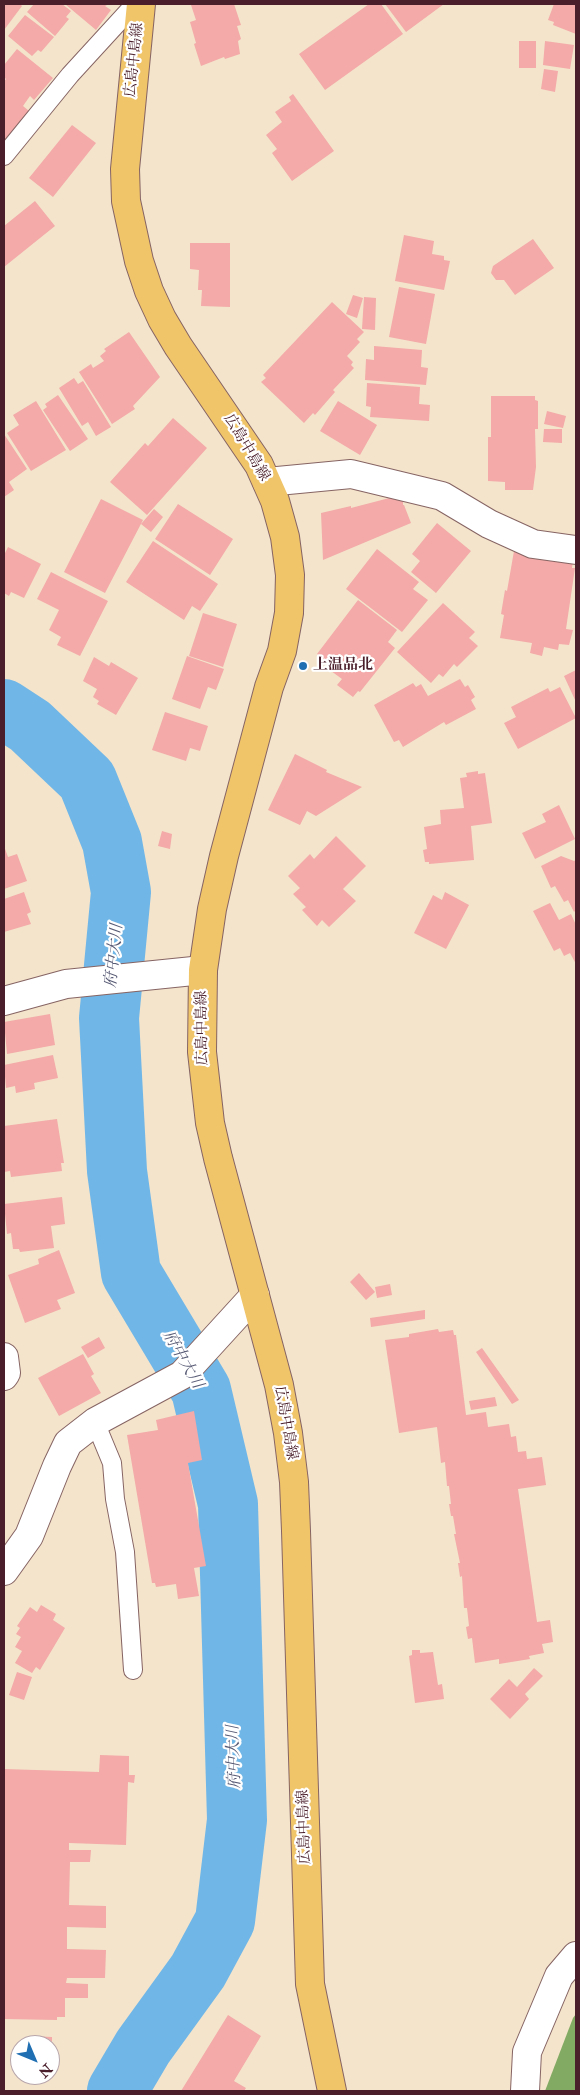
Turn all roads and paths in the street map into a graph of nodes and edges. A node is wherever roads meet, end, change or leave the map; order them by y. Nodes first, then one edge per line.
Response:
1 (134, 4) edge
2 (141, 4) edge
3 (4, 156) edge
4 (266, 482) junction
5 (576, 550) edge
6 (203, 970) junction
7 (4, 1001) edge
8 (255, 1294) junction
9 (4, 1357) edge
10 (4, 1376) edge
11 (95, 1422) junction
12 (4, 1571) edge
13 (133, 1670) dead end
14 (576, 1956) edge
15 (332, 2091) edge
16 (525, 2091) edge

1 - 3 lane
2 - 4 main road, 広島中島線
4 - 5 street
4 - 6 main road, 広島中島線
6 - 7 street
6 - 8 main road, 広島中島線
8 - 11 street
8 - 15 main road, 広島中島線
9 - 10 street
11 - 12 street
11 - 13 lane
14 - 16 street

